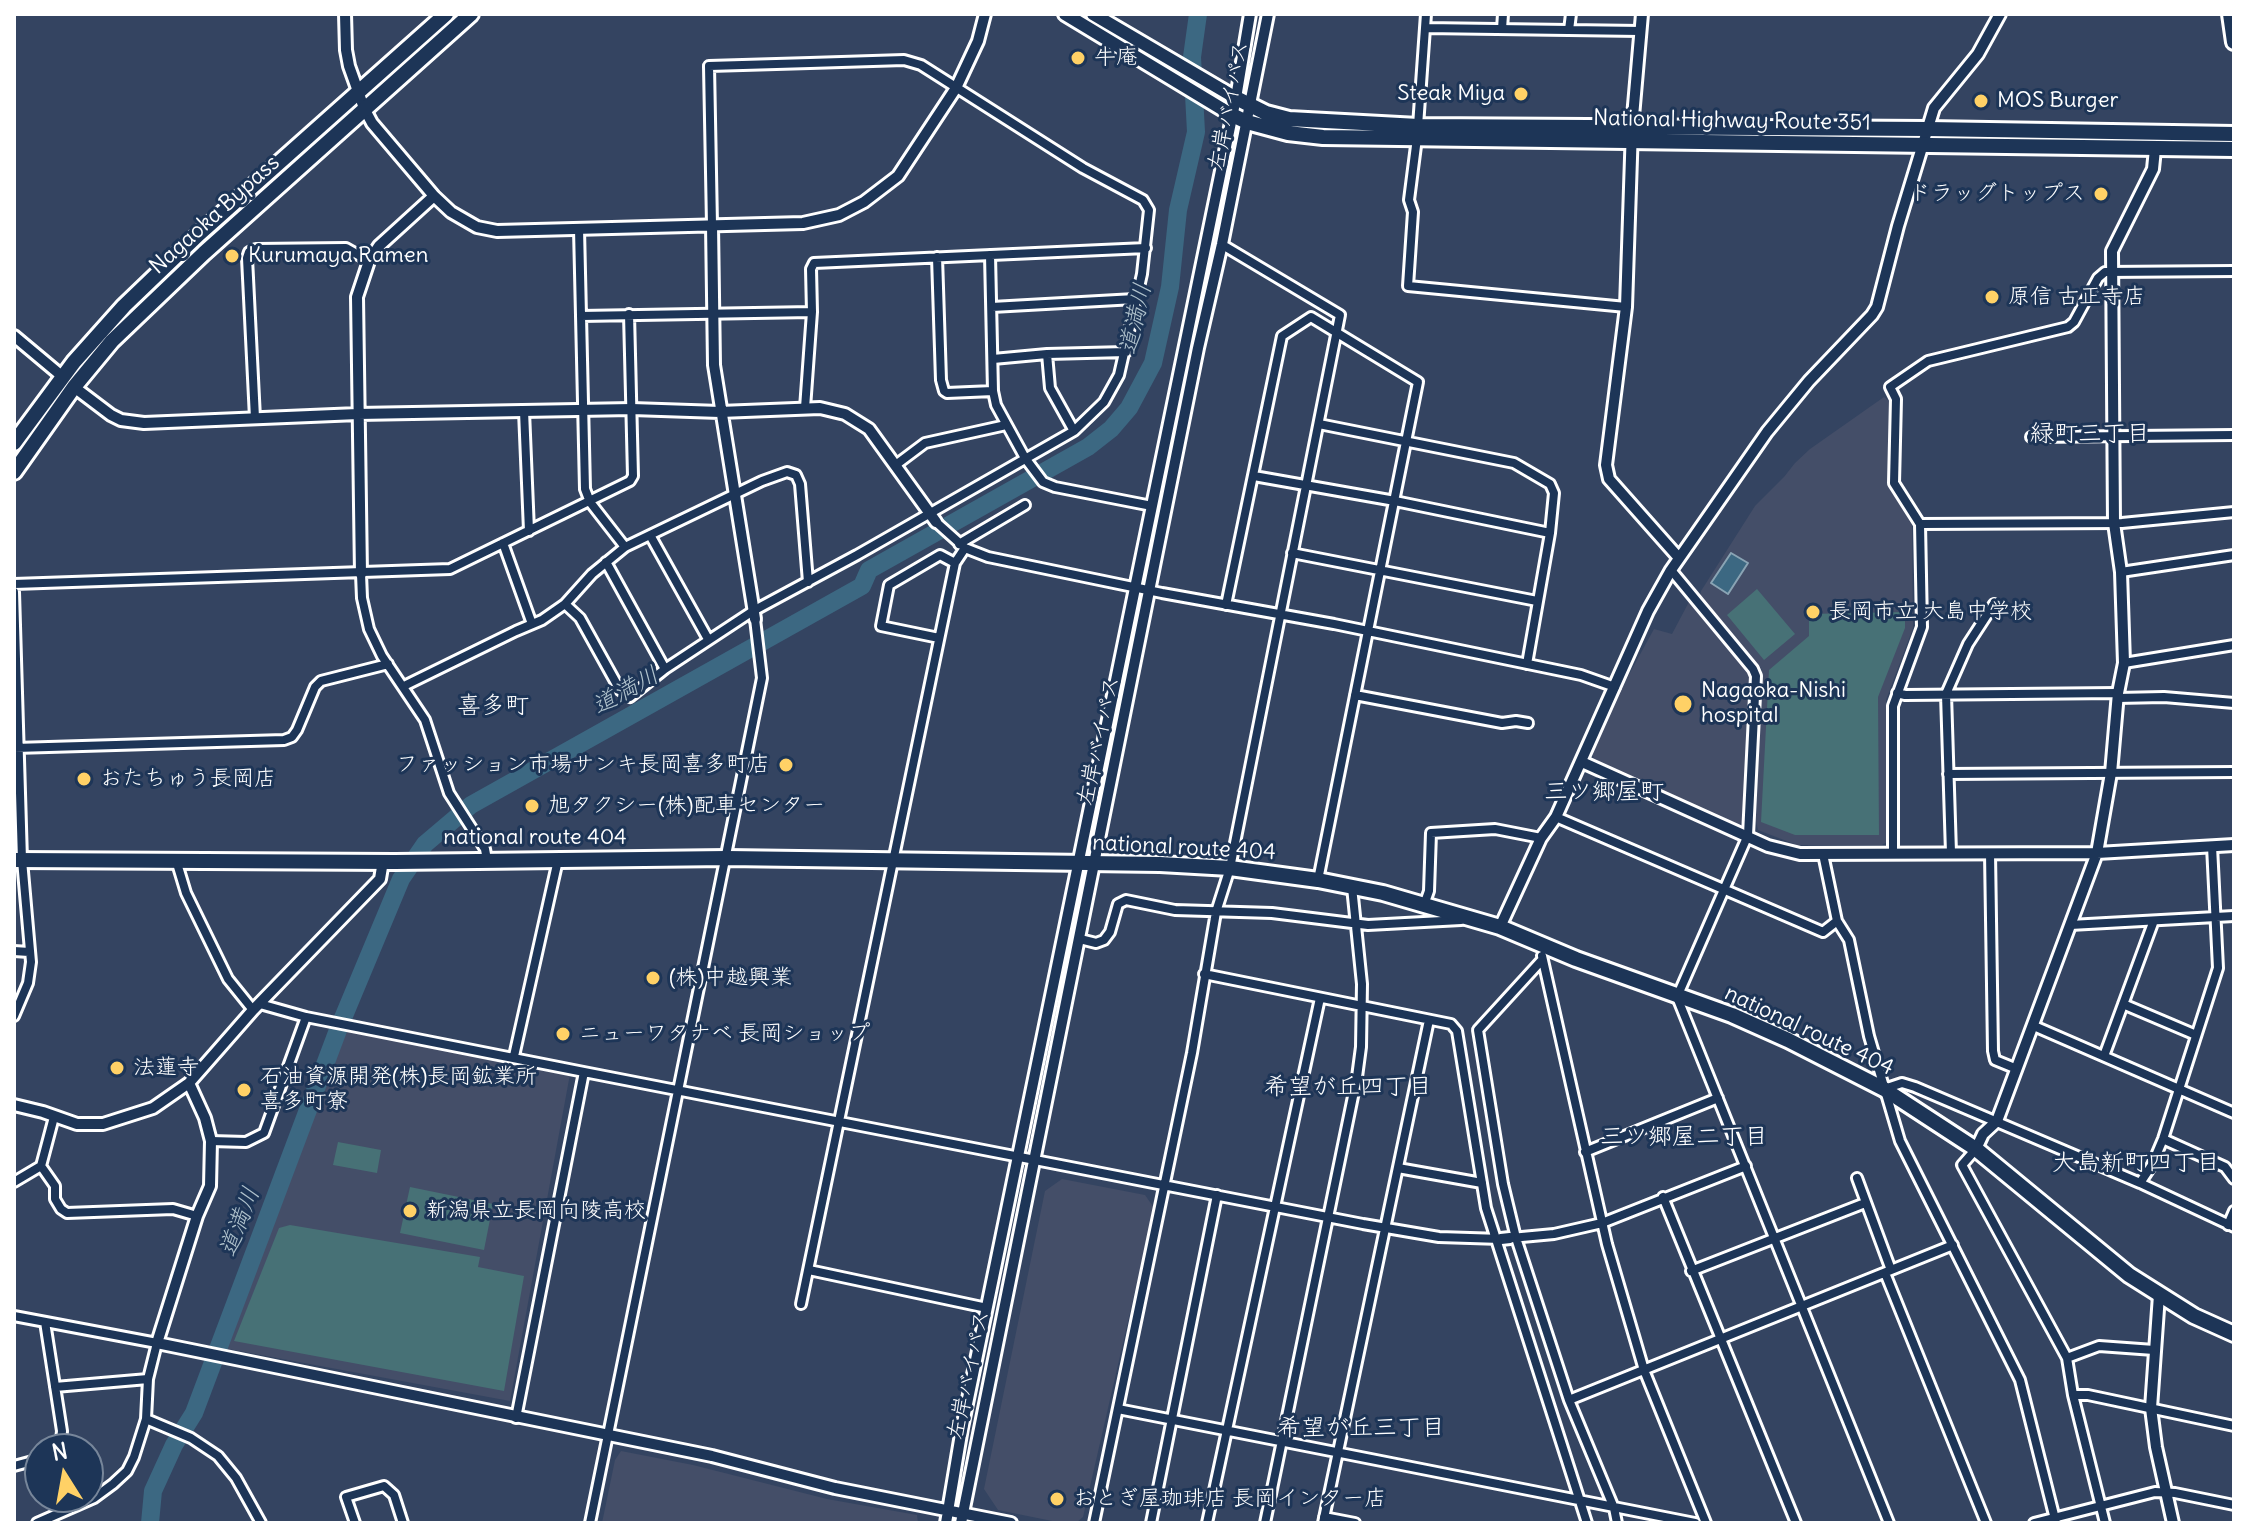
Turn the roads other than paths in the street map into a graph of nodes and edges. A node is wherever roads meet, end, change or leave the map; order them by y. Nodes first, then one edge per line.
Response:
1 (345, 14) edge
2 (446, 14) edge
3 (471, 14) edge
4 (985, 14) edge
5 (1065, 14) edge
6 (1093, 14) edge
7 (1250, 14) edge
8 (1268, 14) edge
9 (1426, 14) edge
10 (1503, 14) edge
11 (1571, 14) edge
12 (1642, 14) edge
13 (2000, 14) edge
14 (2230, 14) edge
15 (1425, 28) junction
16 (1502, 29) junction
17 (1569, 30) junction
18 (1640, 31) junction
19 (2234, 42) edge
20 (956, 88) junction
21 (358, 93) junction
22 (1242, 102) junction
23 (364, 108) junction
24 (1232, 115) junction
25 (1247, 122) junction
26 (1928, 129) junction
27 (1417, 132) junction
28 (2234, 134) edge
29 (1632, 135) junction
30 (1921, 146) junction
31 (2155, 149) junction
32 (2234, 149) edge
33 (434, 196) junction
34 (712, 225) junction
35 (579, 229) junction
36 (1226, 247) dead end
37 (1146, 248) junction
38 (990, 255) junction
39 (937, 257) junction
40 (369, 261) junction
41 (2110, 271) junction
42 (2234, 271) edge
43 (1135, 299) junction
44 (992, 307) junction
45 (1626, 307) junction
46 (713, 312) junction
47 (812, 312) junction
48 (629, 314) junction
49 (581, 316) junction
50 (1337, 333) junction
51 (14, 336) edge
52 (1126, 352) junction
53 (1047, 354) junction
54 (993, 359) junction
55 (68, 382) junction
56 (993, 391) junction
57 (805, 408) junction
58 (632, 409) junction
59 (582, 410) junction
60 (524, 411) junction
61 (720, 412) junction
62 (358, 414) junction
63 (255, 418) junction
64 (1319, 424) junction
65 (1006, 425) junction
66 (1074, 431) junction
67 (2234, 435) edge
68 (2113, 436) junction
69 (2031, 437) dead end
70 (16, 438) edge
71 (1406, 442) junction
72 (1026, 461) junction
73 (897, 464) junction
74 (14, 472) edge
75 (1254, 476) junction
76 (1306, 485) junction
77 (733, 495) junction
78 (1395, 501) junction
79 (590, 502) junction
80 (1025, 505) dead end
81 (1152, 506) junction
82 (2234, 512) edge
83 (933, 517) junction
84 (2114, 523) junction
85 (1920, 524) junction
86 (529, 531) junction
87 (1550, 533) junction
88 (650, 535) junction
89 (503, 543) junction
90 (960, 544) junction
91 (625, 547) junction
92 (1292, 553) junction
93 (2234, 555) edge
94 (1679, 558) junction
95 (606, 562) junction
96 (955, 563) junction
97 (1381, 570) junction
98 (1671, 570) junction
99 (2121, 572) junction
100 (361, 574) junction
101 (808, 582) junction
102 (14, 584) edge
103 (1136, 586) junction
104 (1150, 590) junction
105 (14, 592) edge
106 (1537, 601) junction
107 (565, 604) junction
108 (1994, 604) dead end
109 (1226, 605) junction
110 (754, 615) junction
111 (1280, 615) junction
112 (532, 624) junction
113 (1368, 631) junction
114 (939, 638) junction
115 (708, 639) junction
116 (2234, 645) edge
117 (2124, 663) junction
118 (388, 664) junction
119 (1527, 664) junction
120 (665, 669) junction
121 (404, 686) junction
122 (1615, 687) junction
123 (1897, 693) junction
124 (1946, 694) junction
125 (1355, 695) junction
126 (2118, 695) junction
127 (2234, 703) edge
128 (1528, 723) dead end
129 (16, 748) edge
130 (1582, 762) junction
131 (2234, 772) edge
132 (2111, 773) junction
133 (1948, 774) junction
134 (1556, 817) junction
135 (1748, 835) junction
136 (1541, 838) junction
137 (2234, 845) edge
138 (2212, 846) junction
139 (1893, 853) junction
140 (1951, 853) junction
141 (1990, 853) junction
142 (2097, 853) junction
143 (1823, 854) junction
144 (727, 858) junction
145 (894, 859) junction
146 (18, 860) edge
147 (176, 860) junction
148 (487, 860) junction
149 (558, 860) junction
150 (389, 861) junction
151 (1079, 863) junction
152 (1095, 864) junction
153 (1230, 868) junction
154 (1318, 880) junction
155 (1352, 887) junction
156 (1723, 890) junction
157 (1424, 905) junction
158 (1216, 912) junction
159 (2234, 916) edge
160 (2215, 917) junction
161 (1469, 919) junction
162 (1837, 921) junction
163 (2153, 923) junction
164 (1357, 924) junction
165 (2070, 925) junction
166 (1500, 927) junction
167 (1080, 939) junction
168 (14, 951) edge
169 (29, 952) junction
170 (1542, 952) junction
171 (1204, 974) junction
172 (1677, 997) junction
173 (1320, 998) junction
174 (2123, 1004) junction
175 (1362, 1006) junction
176 (256, 1007) junction
177 (14, 1016) edge
178 (306, 1017) junction
179 (1429, 1020) junction
180 (2034, 1026) junction
181 (2196, 1035) junction
182 (514, 1056) junction
183 (2104, 1056) junction
184 (2017, 1069) junction
185 (584, 1072) junction
186 (189, 1083) junction
187 (679, 1089) junction
188 (1884, 1089) junction
189 (2179, 1089) junction
190 (1718, 1098) junction
191 (14, 1105) edge
192 (2234, 1113) edge
193 (54, 1117) junction
194 (1997, 1121) junction
195 (840, 1122) junction
196 (2163, 1139) junction
197 (211, 1141) junction
198 (1976, 1149) junction
199 (1585, 1152) junction
200 (1020, 1157) junction
201 (1035, 1160) junction
202 (41, 1166) junction
203 (1746, 1166) junction
204 (1398, 1168) junction
205 (1857, 1178) dead end
206 (2234, 1179) edge
207 (14, 1182) edge
208 (1482, 1183) junction
209 (2140, 1183) junction
210 (1164, 1185) junction
211 (1217, 1195) junction
212 (1663, 1197) junction
213 (1865, 1203) junction
214 (1275, 1206) junction
215 (2234, 1211) edge
216 (197, 1216) junction
217 (1330, 1217) junction
218 (1602, 1223) junction
219 (2231, 1226) edge
220 (1386, 1228) junction
221 (1505, 1239) junction
222 (1775, 1239) junction
223 (1953, 1245) junction
224 (809, 1270) junction
225 (1691, 1271) junction
226 (1888, 1271) junction
227 (2159, 1295) junction
228 (801, 1304) dead end
229 (1803, 1307) junction
230 (987, 1308) junction
231 (14, 1316) edge
232 (45, 1322) junction
233 (2234, 1334) edge
234 (1722, 1338) junction
235 (157, 1343) junction
236 (2154, 1350) junction
237 (2067, 1358) junction
238 (1644, 1370) junction
239 (148, 1379) junction
240 (55, 1387) junction
241 (2073, 1395) junction
242 (1569, 1400) junction
243 (2151, 1408) junction
244 (1118, 1409) junction
245 (516, 1418) junction
246 (146, 1419) junction
247 (1171, 1419) junction
248 (2234, 1426) edge
249 (1228, 1430) junction
250 (62, 1433) edge
251 (606, 1436) junction
252 (1282, 1441) junction
253 (1338, 1451) junction
254 (2165, 1492) junction
255 (1580, 1501) junction
256 (2234, 1505) edge
257 (2101, 1506) junction
258 (1614, 1508) junction
259 (948, 1510) junction
260 (962, 1518) edge
261 (1324, 1520) edge
262 (2055, 1520) edge
263 (37, 1523) edge
264 (261, 1523) edge
265 (355, 1523) edge
266 (403, 1523) edge
267 (590, 1523) edge
268 (946, 1523) edge
269 (1011, 1523) edge
270 (1094, 1523) edge
271 (1151, 1523) edge
272 (1207, 1523) edge
273 (1265, 1523) edge
274 (1355, 1523) edge
275 (1587, 1523) edge
276 (1617, 1523) edge
277 (1695, 1523) edge
278 (1706, 1523) edge
279 (1796, 1523) edge
280 (1889, 1523) edge
281 (1986, 1523) edge
282 (2034, 1523) edge
283 (2105, 1523) edge
284 (2173, 1523) edge

1 - 21 street
2 - 21 main road, Nagaoka Bypass
3 - 23 main road, Nagaoka Bypass
4 - 20 street
5 - 24 main road
6 - 22 main road
7 - 22 street, 左岸バイパス
8 - 22 street, 左岸バイパス
9 - 15 street
10 - 16 street
11 - 17 street
12 - 18 street
13 - 26 street
14 - 19 main road
15 - 16 street
15 - 27 street
16 - 17 street
17 - 18 street
18 - 29 street
20 - 34 street
20 - 34 street
20 - 37 street
21 - 23 street
21 - 55 main road, Nagaoka Bypass
22 - 24 street, 左岸バイパス
22 - 25 street, 左岸バイパス
22 - 27 main road, National Highway Route 351
23 - 33 street
23 - 55 main road, Nagaoka Bypass
24 - 25 main road, National Highway Route 351
24 - 81 street, 左岸バイパス
25 - 27 main road, National Highway Route 351
25 - 104 street, 左岸バイパス
26 - 28 main road, National Highway Route 351
26 - 29 main road, National Highway Route 351
26 - 30 street
27 - 29 main road, National Highway Route 351
27 - 45 street
29 - 30 main road, National Highway Route 351
29 - 45 street
30 - 31 main road, National Highway Route 351
30 - 94 street
31 - 32 main road, National Highway Route 351
31 - 41 street
33 - 35 street
33 - 40 street
34 - 35 street
34 - 46 street
35 - 49 street
36 - 50 street
37 - 38 street
37 - 43 street
38 - 39 street
38 - 44 street
39 - 47 street
39 - 56 street
40 - 62 street
40 - 63 street
41 - 42 street
41 - 68 street
41 - 85 street
43 - 44 street
43 - 52 street
44 - 54 street
45 - 94 street
46 - 47 street
46 - 48 street
46 - 61 street
47 - 57 street
48 - 49 street
48 - 58 street
49 - 59 street
50 - 64 street
50 - 71 street
50 - 75 street
51 - 55 street
52 - 53 street
52 - 66 street
53 - 54 street
53 - 66 street
54 - 56 street
55 - 63 street
55 - 70 main road, Nagaoka Bypass
55 - 74 main road, Nagaoka Bypass
56 - 65 street
57 - 61 street
57 - 73 street
58 - 59 street
58 - 61 street
58 - 79 street
59 - 60 street
59 - 79 street
60 - 62 street
60 - 86 street
61 - 77 street
62 - 63 street
62 - 100 street
64 - 71 street
64 - 76 street
65 - 72 street
65 - 73 street
66 - 72 street
67 - 68 street
68 - 69 street
68 - 84 street
71 - 78 street
71 - 87 street
72 - 81 street
72 - 83 street
73 - 83 street
75 - 76 street
75 - 109 street
76 - 78 street
76 - 92 street
77 - 88 street
77 - 101 street
77 - 110 street
78 - 87 street
78 - 97 street
79 - 86 street
79 - 91 street
80 - 90 street
81 - 103 street, 左岸バイパス
82 - 84 street
83 - 90 street
83 - 101 street
84 - 85 street
84 - 99 street
85 - 123 street
86 - 89 street
87 - 106 street
88 - 91 street
88 - 115 street
89 - 100 street
89 - 112 street
90 - 96 street
90 - 103 street
91 - 95 street
92 - 97 street
92 - 111 street
93 - 99 street
94 - 98 street
95 - 107 street
95 - 120 street
96 - 114 street
96 - 114 street
97 - 106 street
97 - 113 street
98 - 122 street
98 - 135 street
99 - 117 street
100 - 102 street
100 - 118 street
101 - 110 street
103 - 104 street
103 - 151 street, 左岸バイパス
104 - 109 street
104 - 152 street, 左岸バイパス
105 - 129 street
106 - 119 street
107 - 112 street
107 - 120 street
108 - 124 street
109 - 111 street
110 - 115 street
110 - 144 street
111 - 113 street
111 - 153 street
112 - 121 street
113 - 119 street
113 - 125 street
114 - 145 street
115 - 120 street
116 - 117 street
117 - 126 street
118 - 121 street
118 - 129 street
119 - 122 street
121 - 148 street
122 - 130 street
123 - 124 street
123 - 139 street
124 - 126 street
124 - 133 street
125 - 128 street
125 - 154 street
126 - 127 street
126 - 132 street
129 - 146 street
130 - 134 street
130 - 135 street
131 - 132 street
132 - 133 street
132 - 142 street
133 - 140 street
134 - 136 street
134 - 156 street
135 - 143 street
135 - 156 street
136 - 157 street
136 - 166 street
137 - 138 street
138 - 142 street
138 - 160 street
139 - 140 street
139 - 143 street
140 - 141 street
141 - 142 street
141 - 184 street
142 - 165 street
143 - 162 street
144 - 145 main road, national route 404
144 - 149 main road, national route 404
144 - 187 street
145 - 151 main road, national route 404
145 - 195 street
146 - 147 main road, national route 404
146 - 169 street
147 - 150 main road, national route 404
147 - 176 street
148 - 149 main road, national route 404
148 - 150 main road, national route 404
149 - 182 street
150 - 176 street
151 - 152 main road, national route 404
151 - 200 street, 左岸バイパス
152 - 153 main road, national route 404
152 - 167 street, 左岸バイパス
153 - 154 main road, national route 404
153 - 158 street
154 - 155 main road, national route 404
155 - 157 main road, national route 404
155 - 164 street
156 - 162 street
156 - 172 street
157 - 161 main road, national route 404
158 - 164 street
158 - 167 street
158 - 171 street
159 - 160 street
160 - 163 street
160 - 181 street
161 - 164 street
161 - 166 main road, national route 404
162 - 188 street
163 - 165 street
163 - 174 street
164 - 175 street
165 - 180 street
166 - 170 main road, national route 404
167 - 201 street, 左岸バイパス
168 - 169 street
169 - 177 street
170 - 172 main road, national route 404
170 - 199 street
170 - 221 street
171 - 173 street
171 - 210 street
172 - 188 main road, national route 404
172 - 190 street
173 - 175 street
173 - 214 street
174 - 181 street
174 - 183 street
175 - 179 street
175 - 217 street
176 - 178 street
176 - 186 street
178 - 182 street
178 - 197 street
179 - 204 street
179 - 208 street
180 - 183 street
180 - 184 street
181 - 189 street
182 - 185 street
183 - 189 street
184 - 194 street
185 - 187 street
185 - 245 street
186 - 193 street
186 - 197 street
187 - 195 street
187 - 251 street
188 - 194 street
188 - 198 main road, national route 404
188 - 223 street
189 - 192 street
189 - 196 street
190 - 199 street
190 - 203 street
191 - 193 street
193 - 202 street
194 - 198 street
194 - 209 street
195 - 200 street
195 - 224 street
196 - 206 street
196 - 209 street
197 - 216 street
198 - 227 main road, national route 404
198 - 237 street
199 - 218 street
200 - 201 street
200 - 230 street, 左岸バイパス
201 - 210 street
201 - 260 street, 左岸バイパス
202 - 207 street
202 - 216 street
203 - 212 street
203 - 222 street
204 - 208 street
204 - 220 street
205 - 213 street
208 - 221 street
209 - 219 street
210 - 211 street
210 - 244 street
211 - 214 street
211 - 247 street
212 - 218 street
212 - 225 street
213 - 222 street
213 - 226 street
214 - 217 street
214 - 249 street
215 - 219 street
216 - 235 street
217 - 220 street
217 - 252 street
218 - 221 street
218 - 238 street
220 - 221 street
220 - 253 street
221 - 242 street
221 - 255 street
222 - 225 street
222 - 229 street
223 - 226 street
223 - 262 street
224 - 228 street
224 - 230 street
225 - 234 street
226 - 229 street
226 - 281 street
227 - 233 main road, national route 404
227 - 236 street
229 - 234 street
229 - 280 street
230 - 259 street, 左岸バイパス
231 - 232 street
232 - 235 street
232 - 240 street
234 - 238 street
234 - 279 street
235 - 239 street
235 - 245 street
236 - 237 street
236 - 243 street
237 - 241 street
238 - 242 street
238 - 278 street
239 - 240 street
239 - 246 street
240 - 250 street
241 - 243 street
241 - 257 street
242 - 258 street
243 - 248 street
243 - 254 street
244 - 247 street
244 - 270 street
245 - 251 street
246 - 263 street
246 - 264 street
247 - 249 street
247 - 271 street
249 - 252 street
249 - 272 street
251 - 259 street
251 - 267 street
252 - 253 street
252 - 273 street
253 - 255 street
253 - 261 street
254 - 256 street
254 - 257 street
254 - 284 street
255 - 258 street
255 - 275 street
257 - 262 street
257 - 283 street
258 - 276 street
258 - 277 street
259 - 260 street
259 - 268 street, 左岸バイパス
260 - 269 street
261 - 274 street
262 - 282 street
265 - 266 street

